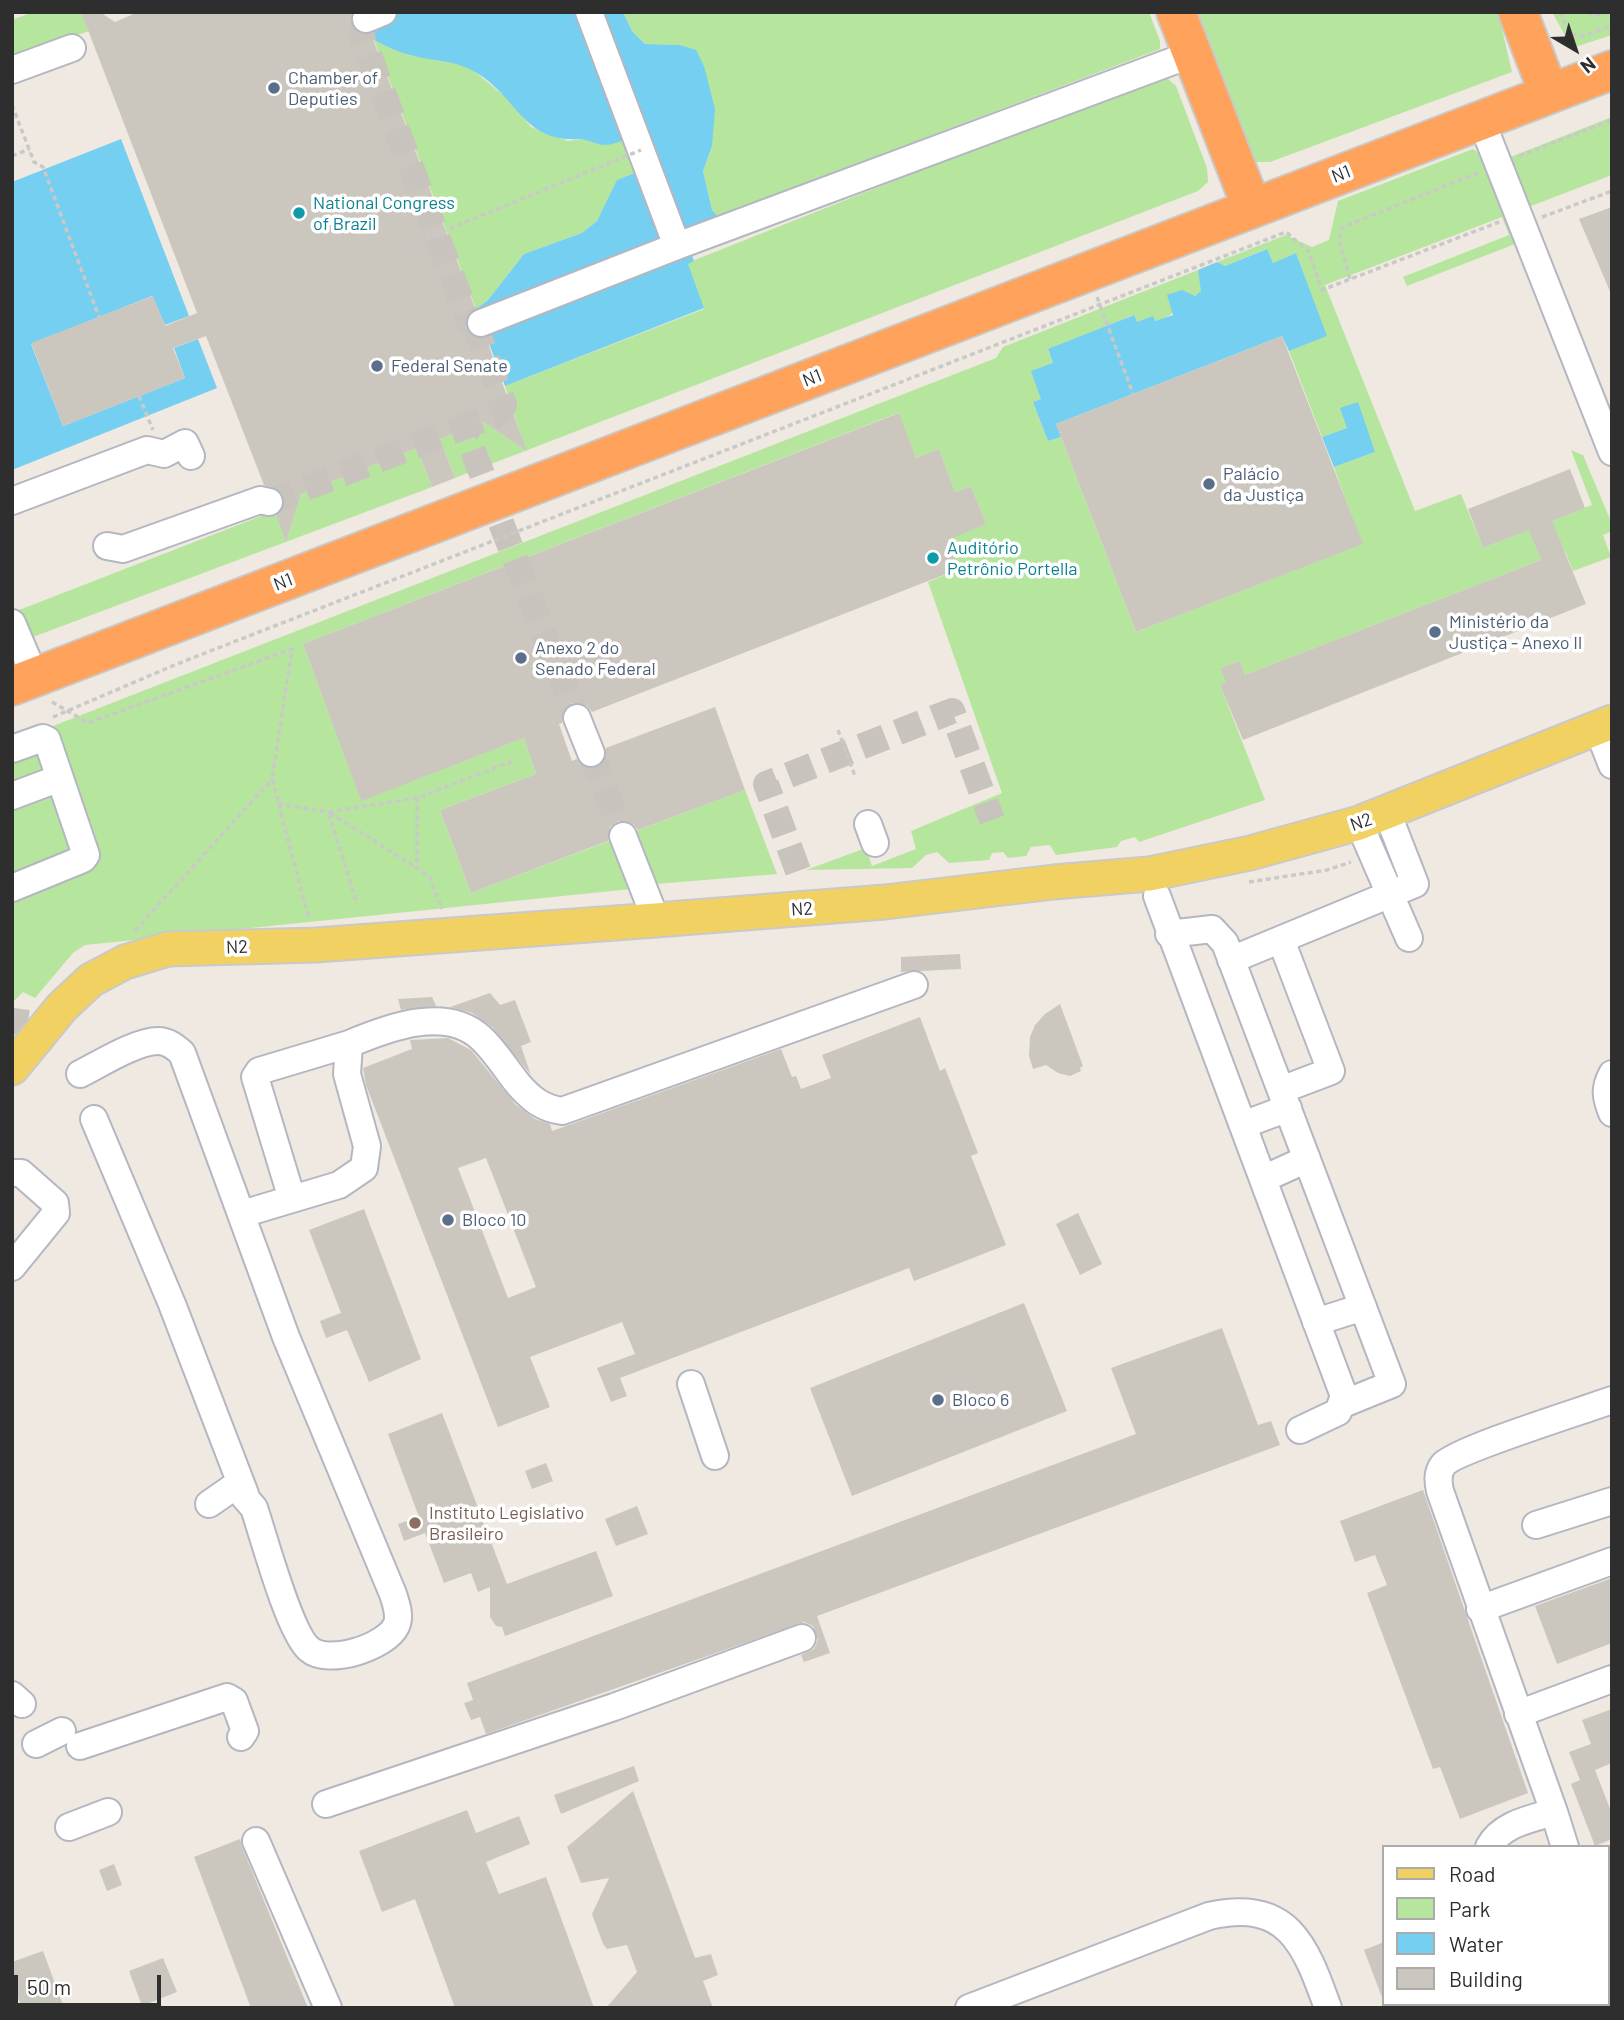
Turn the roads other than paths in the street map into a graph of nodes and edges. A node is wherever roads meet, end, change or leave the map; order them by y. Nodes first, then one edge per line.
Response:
1 (589, 12) edge
2 (1176, 12) edge
3 (1518, 12) edge
4 (1542, 12) edge
5 (72, 48) dead end
6 (1192, 54) junction
7 (1612, 69) edge
8 (12, 70) edge
9 (1560, 90) junction
10 (1481, 120) junction
11 (1252, 208) junction
12 (677, 246) junction
13 (481, 323) dead end
14 (1612, 452) edge
15 (191, 456) dead end
16 (12, 501) edge
17 (269, 502) tunnel mouth
18 (107, 546) dead end
19 (12, 622) edge
20 (22, 682) edge
21 (577, 718) tunnel mouth
22 (1604, 724) edge
23 (12, 749) edge
24 (591, 753) tunnel mouth
25 (1612, 765) edge
26 (60, 778) junction
27 (12, 796) edge
28 (1373, 817) junction
29 (623, 836) tunnel mouth
30 (12, 888) edge
31 (1388, 894) junction
32 (1157, 896) dead end
33 (656, 920) junction
34 (1170, 934) junction
35 (1409, 938) dead end
36 (1281, 940) junction
37 (1231, 960) junction
38 (914, 985) dead end
39 (349, 1044) junction
40 (12, 1068) edge
41 (80, 1074) dead end
42 (1612, 1074) edge
43 (1285, 1099) junction
44 (1612, 1113) edge
45 (94, 1119) dead end
46 (1243, 1125) junction
47 (1307, 1159) junction
48 (12, 1173) edge
49 (1263, 1179) junction
50 (292, 1199) junction
51 (242, 1214) junction
52 (12, 1267) edge
53 (1363, 1307) junction
54 (1316, 1322) junction
55 (691, 1384) dead end
56 (1612, 1400) edge
57 (1343, 1404) junction
58 (1300, 1430) dead end
59 (715, 1456) dead end
60 (245, 1494) junction
61 (1612, 1501) edge
62 (209, 1504) dead end
63 (1536, 1525) dead end
64 (1612, 1561) edge
65 (1480, 1609) junction
66 (802, 1638) dead end
67 (1612, 1679) edge
68 (1518, 1714) junction
69 (241, 1737) dead end
70 (36, 1744) dead end
71 (326, 1804) dead end
72 (108, 1812) dead end
73 (1554, 1812) junction
74 (69, 1827) dead end
75 (256, 1841) dead end
76 (1490, 1845) edge
77 (1564, 1845) edge
78 (328, 2008) edge
79 (969, 2008) edge
80 (1328, 2008) edge

1 - 12 street
2 - 6 highway
3 - 9 highway
4 - 9 highway
5 - 8 street
6 - 11 highway
6 - 12 street
7 - 9 highway, N1
9 - 10 highway, N1
10 - 11 highway, N1
10 - 14 street
11 - 20 highway, N1
12 - 13 street
15 - 16 street
17 - 18 street
19 - 20 street
21 - 24 street
22 - 25 street
22 - 28 main road, N2
23 - 26 street
26 - 27 street
26 - 30 street
28 - 31 street
28 - 31 street
28 - 33 main road, N2
29 - 33 street
31 - 35 street
31 - 36 street
32 - 34 street
33 - 40 main road, N2
34 - 37 street
34 - 46 street
36 - 37 street
36 - 43 street
37 - 43 street
38 - 39 street
39 - 50 street
39 - 50 street
41 - 51 street
42 - 44 street
43 - 46 street
43 - 47 street
45 - 60 street
46 - 49 street
47 - 49 street
47 - 53 street
48 - 52 street
49 - 54 street
50 - 51 street
51 - 60 street
53 - 54 street
53 - 57 street
54 - 57 street
55 - 59 street
56 - 65 street
57 - 58 street
60 - 62 street
61 - 63 street
64 - 65 street
65 - 68 street
66 - 71 street
67 - 68 street
68 - 73 street
69 - 70 street
72 - 74 street
73 - 76 street
73 - 77 street
75 - 78 street
79 - 80 street

